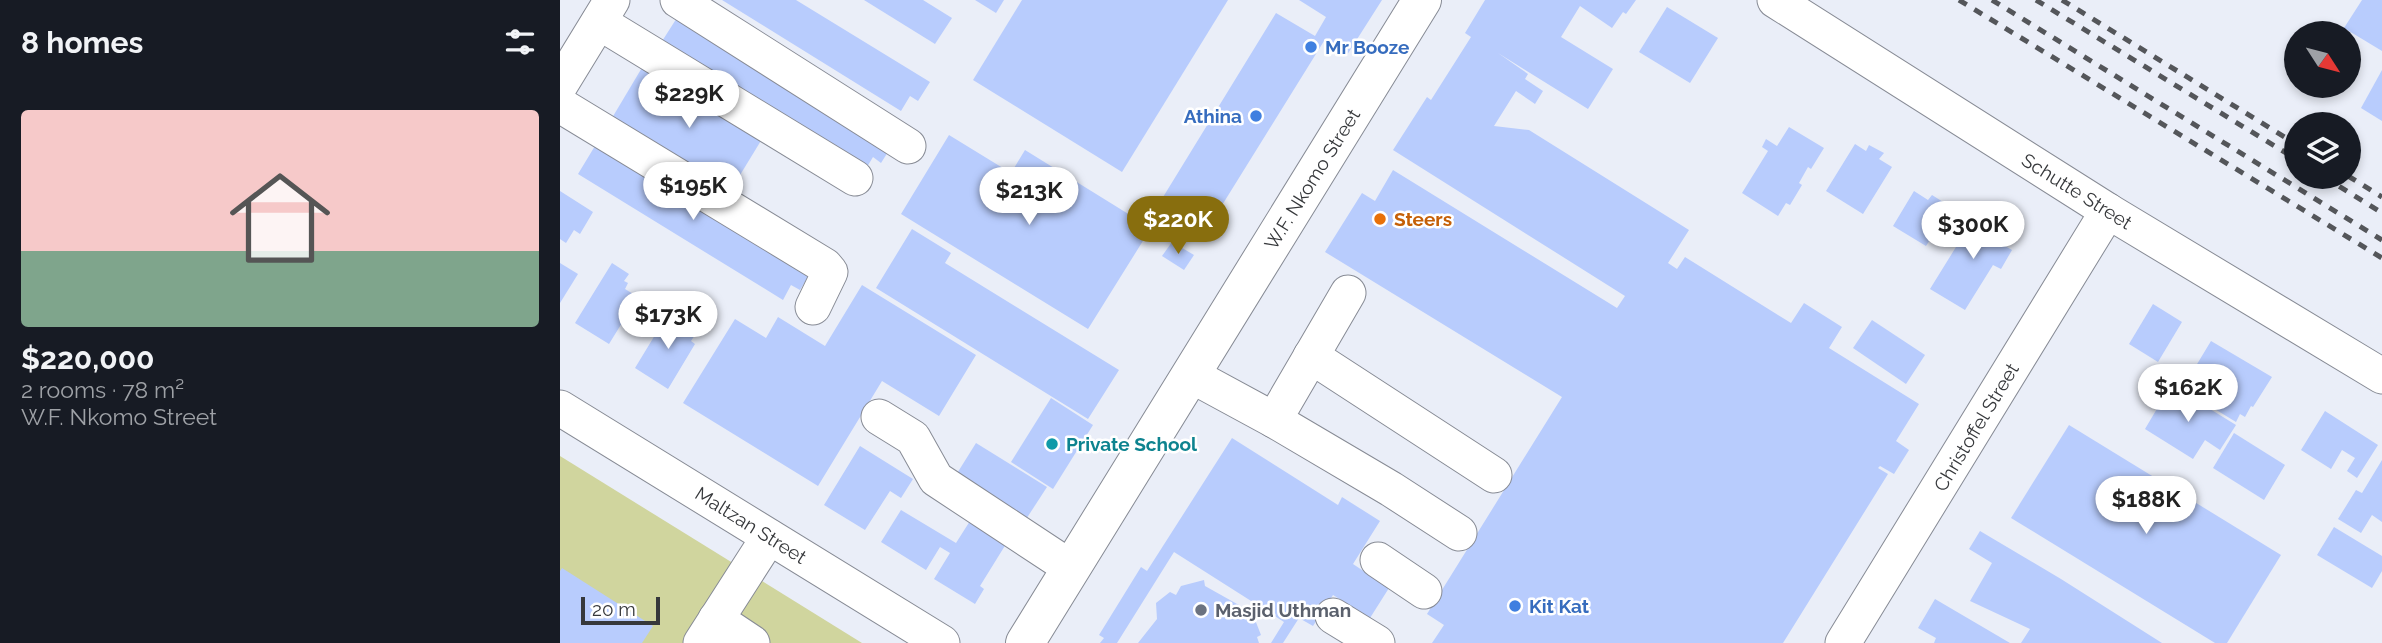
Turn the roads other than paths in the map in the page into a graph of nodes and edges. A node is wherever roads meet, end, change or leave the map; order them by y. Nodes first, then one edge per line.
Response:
1 (678, 0) edge
2 (1422, 0) edge
3 (1775, 0) edge
4 (605, 11) edge
5 (560, 85) edge
6 (560, 105) edge
7 (908, 146) dead end
8 (855, 178) dead end
9 (2108, 211) junction
10 (1348, 293) dead end
11 (813, 307) dead end
12 (1311, 356) junction
13 (1191, 375) junction
14 (2382, 376) edge
15 (560, 408) edge
16 (879, 417) dead end
17 (1274, 421) junction
18 (1494, 475) dead end
19 (1460, 533) dead end
20 (769, 537) junction
21 (1378, 561) dead end
22 (1071, 568) junction
23 (1424, 592) dead end
24 (1333, 616) dead end
25 (709, 631) edge
26 (752, 643) edge
27 (942, 643) edge
28 (1025, 643) edge
29 (1377, 643) edge
30 (1843, 643) edge

1 - 7 street
2 - 13 main road, W.F. Nkomo Street
3 - 9 street, Schutte Street
4 - 5 street
4 - 8 street
6 - 11 street
9 - 14 street, Schutte Street
9 - 30 street, Christoffel Street
10 - 12 street
12 - 17 street
12 - 18 street
13 - 17 street
13 - 22 main road, W.F. Nkomo Street
15 - 20 street, Maltzan Street
16 - 22 street
17 - 19 street
20 - 25 street
20 - 27 street, Maltzan Street
21 - 23 street
22 - 28 main road, W.F. Nkomo Street
24 - 29 street
25 - 26 street

